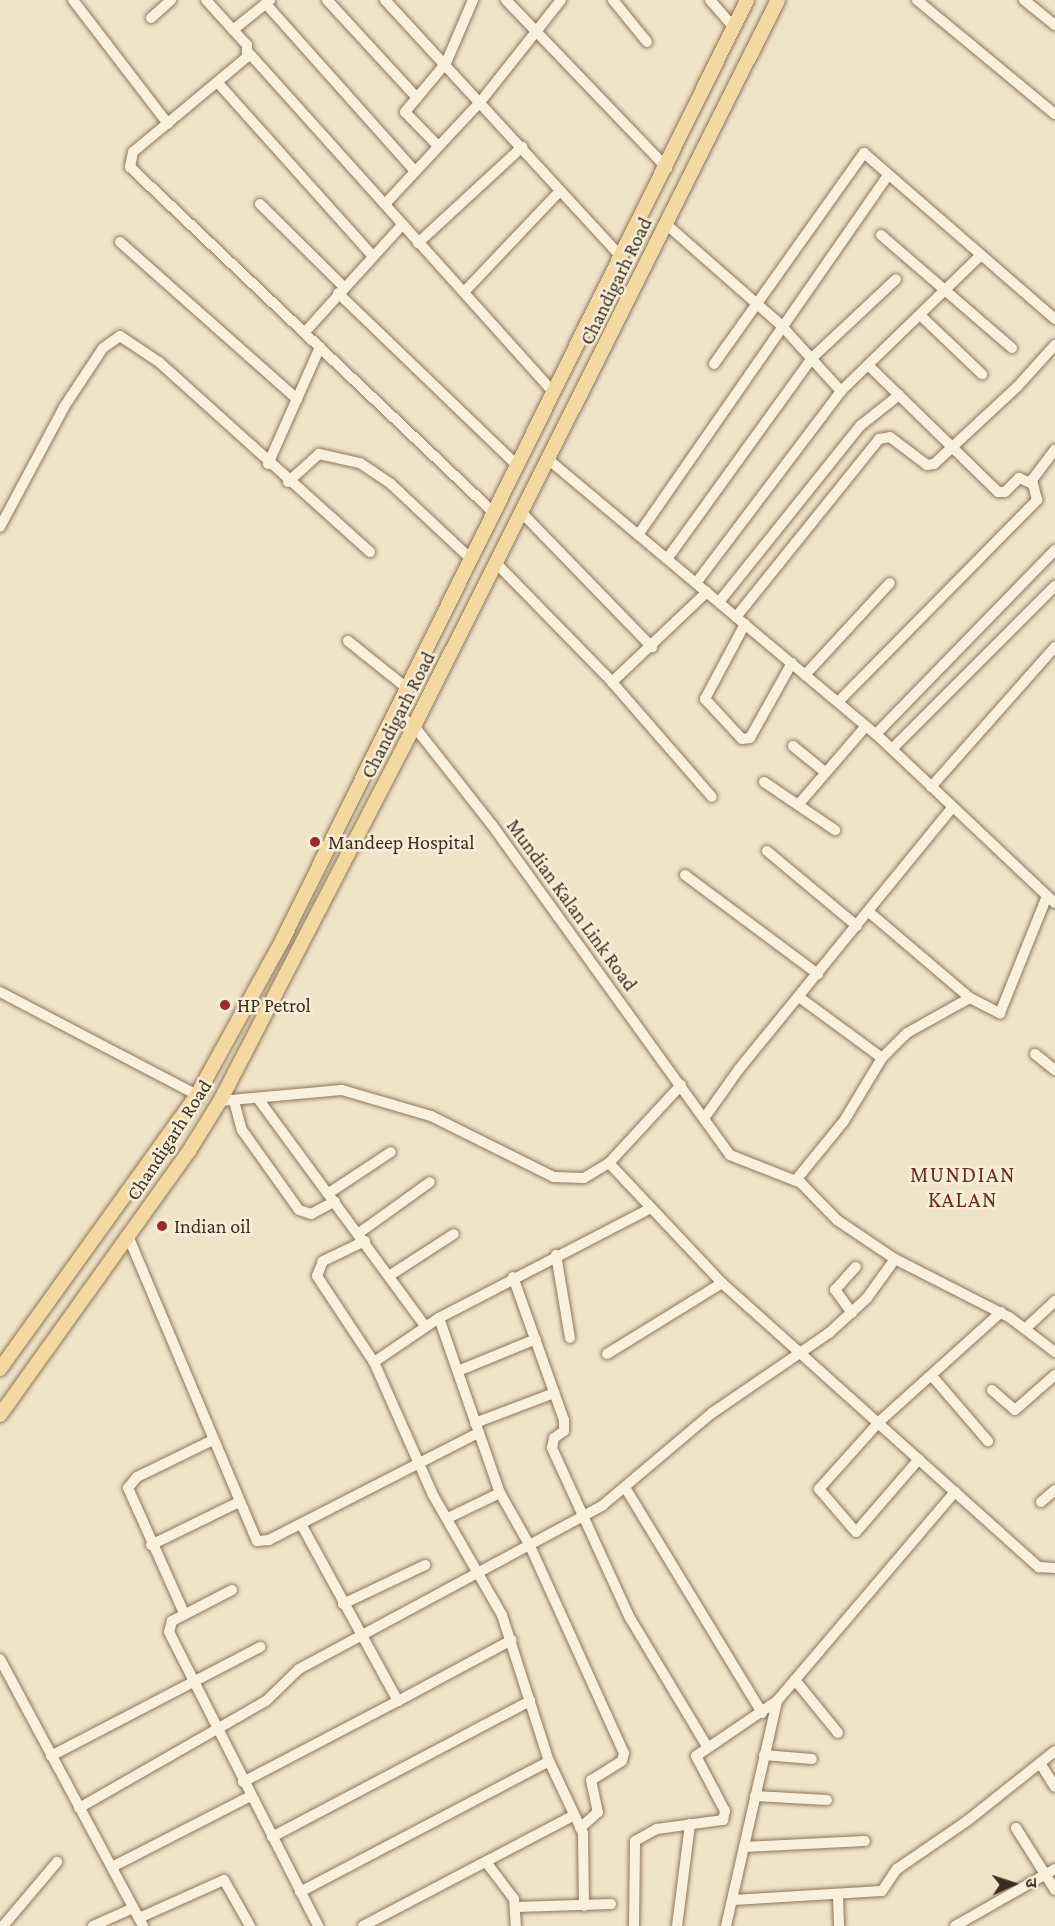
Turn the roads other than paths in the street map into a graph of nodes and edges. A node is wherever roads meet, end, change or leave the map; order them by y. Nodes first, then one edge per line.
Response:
1 (72, 0) edge
2 (171, 0) edge
3 (206, 0) edge
4 (327, 0) edge
5 (385, 0) edge
6 (472, 0) edge
7 (506, 0) edge
8 (561, 0) edge
9 (613, 0) edge
10 (710, 0) edge
11 (747, 0) edge
12 (778, 0) edge
13 (917, 0) edge
14 (1024, 0) edge
15 (268, 2) edge
16 (151, 18) dead end
17 (1055, 25) edge
18 (734, 28) junction
19 (233, 30) junction
20 (537, 35) junction
21 (646, 42) dead end
22 (249, 53) junction
23 (446, 63) junction
24 (218, 83) junction
25 (417, 98) junction
26 (481, 101) junction
27 (1055, 114) edge
28 (168, 124) junction
29 (438, 146) junction
30 (522, 147) junction
31 (667, 168) junction
32 (415, 171) junction
33 (888, 175) junction
34 (560, 191) junction
35 (260, 204) dead end
36 (385, 204) junction
37 (666, 224) junction
38 (402, 225) junction
39 (881, 235) dead end
40 (120, 242) dead end
41 (418, 243) junction
42 (372, 255) junction
43 (981, 255) junction
44 (623, 259) junction
45 (896, 279) dead end
46 (947, 288) junction
47 (340, 290) junction
48 (465, 291) junction
49 (757, 304) junction
50 (920, 315) junction
51 (1055, 319) edge
52 (780, 324) junction
53 (305, 332) junction
54 (1055, 345) edge
55 (320, 347) junction
56 (1012, 348) dead end
57 (812, 358) junction
58 (714, 364) dead end
59 (868, 365) junction
60 (982, 374) dead end
61 (841, 391) junction
62 (554, 393) junction
63 (898, 395) junction
64 (297, 399) junction
65 (951, 448) junction
66 (1055, 450) edge
67 (549, 460) junction
68 (268, 464) junction
69 (518, 466) junction
70 (288, 482) junction
71 (1032, 483) junction
72 (522, 513) junction
73 (495, 514) junction
74 (0, 527) edge
75 (639, 534) junction
76 (1055, 550) edge
77 (370, 552) dead end
78 (667, 559) junction
79 (472, 560) junction
80 (497, 564) junction
81 (696, 583) junction
82 (890, 583) dead end
83 (1055, 586) edge
84 (707, 592) junction
85 (719, 602) junction
86 (736, 617) junction
87 (745, 624) junction
88 (348, 641) dead end
89 (652, 647) junction
90 (1055, 647) edge
91 (792, 663) junction
92 (806, 675) junction
93 (612, 682) junction
94 (408, 689) junction
95 (838, 702) junction
96 (396, 713) junction
97 (414, 726) junction
98 (866, 726) junction
99 (876, 734) junction
100 (793, 746) dead end
101 (892, 749) junction
102 (825, 772) junction
103 (764, 782) dead end
104 (931, 787) junction
105 (712, 797) dead end
106 (798, 805) junction
107 (952, 808) junction
108 (835, 830) dead end
109 (767, 851) dead end
110 (686, 875) dead end
111 (1051, 900) edge
112 (869, 912) junction
113 (857, 926) junction
114 (818, 974) junction
115 (0, 992) edge
116 (799, 997) junction
117 (970, 998) junction
118 (1035, 1054) dead end
119 (882, 1058) junction
120 (1055, 1070) edge
121 (681, 1085) junction
122 (197, 1095) junction
123 (259, 1100) junction
124 (220, 1101) junction
125 (234, 1101) junction
126 (705, 1117) junction
127 (392, 1152) dead end
128 (609, 1163) junction
129 (796, 1180) junction
130 (430, 1182) dead end
131 (332, 1197) junction
132 (649, 1209) junction
133 (454, 1233) dead end
134 (128, 1236) junction
135 (362, 1237) junction
136 (556, 1255) junction
137 (895, 1259) junction
138 (856, 1267) dead end
139 (389, 1276) junction
140 (513, 1277) junction
141 (722, 1283) junction
142 (1055, 1301) edge
143 (1001, 1312) junction
144 (852, 1313) junction
145 (439, 1318) junction
146 (425, 1326) junction
147 (1026, 1328) junction
148 (570, 1338) dead end
149 (536, 1339) junction
150 (1055, 1352) edge
151 (607, 1354) dead end
152 (802, 1354) junction
153 (374, 1362) junction
154 (0, 1369) edge
155 (458, 1371) junction
156 (1055, 1375) edge
157 (932, 1376) junction
158 (992, 1390) dead end
159 (554, 1393) junction
160 (0, 1415) edge
161 (880, 1421) junction
162 (476, 1428) junction
163 (213, 1440) junction
164 (988, 1441) dead end
165 (919, 1459) junction
166 (417, 1464) junction
167 (626, 1489) junction
168 (1055, 1490) edge
169 (955, 1492) junction
170 (500, 1493) junction
171 (239, 1502) junction
172 (1041, 1502) dead end
173 (582, 1517) junction
174 (447, 1518) junction
175 (302, 1524) junction
176 (150, 1545) junction
177 (530, 1546) junction
178 (425, 1565) dead end
179 (1055, 1568) edge
180 (481, 1574) junction
181 (232, 1590) dead end
182 (343, 1604) junction
183 (184, 1613) junction
184 (362, 1634) junction
185 (512, 1640) junction
186 (260, 1647) dead end
187 (0, 1659) edge
188 (795, 1680) junction
189 (194, 1683) junction
190 (398, 1701) junction
191 (530, 1701) junction
192 (777, 1701) junction
193 (762, 1713) junction
194 (216, 1730) junction
195 (838, 1733) dead end
196 (707, 1746) junction
197 (1055, 1751) edge
198 (764, 1755) junction
199 (51, 1756) junction
200 (812, 1759) dead end
201 (549, 1761) junction
202 (1040, 1762) junction
203 (243, 1782) junction
204 (1055, 1787) edge
205 (251, 1796) junction
206 (755, 1796) junction
207 (827, 1800) dead end
208 (79, 1808) junction
209 (572, 1817) junction
210 (690, 1824) junction
211 (580, 1828) junction
212 (1016, 1828) dead end
213 (272, 1837) junction
214 (865, 1841) dead end
215 (744, 1847) junction
216 (57, 1862) dead end
217 (486, 1862) junction
218 (112, 1867) junction
219 (1051, 1872) edge
220 (1055, 1890) edge
221 (300, 1892) junction
222 (838, 1896) junction
223 (733, 1900) junction
224 (611, 1904) dead end
225 (584, 1906) junction
226 (516, 1907) junction
227 (133, 1908) junction
228 (141, 1922) edge
229 (3, 1926) edge
230 (93, 1926) edge
231 (250, 1926) edge
232 (318, 1926) edge
233 (363, 1926) edge
234 (516, 1926) edge
235 (634, 1926) edge
236 (677, 1926) edge
237 (726, 1926) edge
238 (839, 1926) edge
239 (955, 1926) edge

1 - 28 street
2 - 16 street
3 - 19 street
4 - 25 street
5 - 23 street
6 - 23 street
7 - 20 street
8 - 20 street
9 - 21 street
10 - 18 street
11 - 18 main road, Chandigarh Road
12 - 37 main road, Chandigarh Road
13 - 27 street
14 - 17 street
15 - 19 street
15 - 32 street
18 - 31 main road, Chandigarh Road
19 - 22 street
20 - 26 street
20 - 31 street
22 - 24 street
22 - 36 street
23 - 25 street
23 - 26 street
24 - 28 street
24 - 42 street
25 - 29 street
26 - 29 street
26 - 30 street
28 - 53 street
29 - 32 street
30 - 34 street
30 - 41 street
31 - 44 main road, Chandigarh Road
32 - 36 street
33 - 43 street
33 - 49 street
33 - 52 street
34 - 44 street
34 - 48 street
35 - 47 street
36 - 38 street
37 - 49 street
37 - 67 main road, Chandigarh Road
38 - 41 street
38 - 42 street
39 - 46 street
40 - 64 street
41 - 48 street
42 - 47 street
43 - 46 street
43 - 51 street
44 - 62 main road, Chandigarh Road
45 - 57 street
46 - 50 street
46 - 56 street
47 - 53 street
47 - 69 street
48 - 62 street
49 - 52 street
49 - 58 street
50 - 59 street
50 - 60 street
52 - 57 street
52 - 75 street
53 - 55 street
54 - 65 street
55 - 64 street
55 - 73 street
57 - 61 street
57 - 78 street
59 - 61 street
59 - 63 street
61 - 81 street
62 - 69 main road, Chandigarh Road
63 - 65 street
63 - 85 street
64 - 68 street
65 - 71 street
65 - 86 street
66 - 71 street
67 - 72 main road, Chandigarh Road
67 - 75 street
68 - 70 street
68 - 74 street
69 - 73 main road, Chandigarh Road
70 - 77 street
70 - 79 street
71 - 95 street
72 - 80 main road, Chandigarh Road
72 - 89 street
73 - 79 main road, Chandigarh Road
75 - 78 street
76 - 99 street
78 - 81 street
79 - 94 main road, Chandigarh Road
80 - 93 street
80 - 97 main road, Chandigarh Road
81 - 84 street
82 - 92 street
83 - 101 street
84 - 85 street
84 - 89 street
85 - 86 street
86 - 87 street
87 - 91 street
87 - 91 street
88 - 94 street
89 - 93 street
90 - 104 street
91 - 92 street
92 - 95 street
93 - 105 street
94 - 96 main road, Chandigarh Road
95 - 98 street
96 - 97 street, Mundian Kalan Link Road
96 - 122 main road, Chandigarh Road
97 - 121 street, Mundian Kalan Link Road
97 - 124 main road, Chandigarh Road
98 - 99 street
98 - 102 street
99 - 101 street
100 - 102 street
101 - 104 street
102 - 106 street
103 - 106 street
104 - 107 street
106 - 108 street
107 - 111 street
107 - 112 street
109 - 113 street
110 - 114 street
111 - 117 street
112 - 113 street
112 - 117 street
113 - 114 street
114 - 116 street
115 - 122 street
116 - 119 street
116 - 126 street
117 - 119 street
118 - 120 street
119 - 129 street
121 - 126 street, Mundian Kalan Link Road
121 - 128 street
122 - 154 main road, Chandigarh Road
123 - 125 street
123 - 128 street
123 - 131 street
124 - 125 street
124 - 134 main road, Chandigarh Road
125 - 131 street
126 - 129 street, Mundian Kalan Link Road
127 - 131 street
128 - 132 street
129 - 137 street
130 - 135 street
131 - 135 street
132 - 136 street
132 - 141 street
133 - 139 street
134 - 160 main road, Chandigarh Road
134 - 163 street
135 - 139 street
135 - 153 street
136 - 140 street
136 - 148 street
137 - 143 street
137 - 144 street
138 - 144 street
139 - 146 street
140 - 145 street
140 - 149 street
141 - 151 street
141 - 152 street
142 - 147 street
143 - 147 street
143 - 157 street
144 - 152 street
145 - 146 street
145 - 155 street
146 - 153 street
147 - 150 street
149 - 155 street
149 - 159 street
152 - 161 street
152 - 167 street
153 - 166 street
155 - 162 street
156 - 158 street
157 - 161 street
157 - 164 street
159 - 162 street
159 - 173 street
161 - 165 street
161 - 165 street
162 - 166 street
162 - 170 street
163 - 171 street
163 - 176 street
165 - 169 street
166 - 174 street
166 - 175 street
167 - 173 street
167 - 193 street
168 - 172 street
169 - 179 street
169 - 188 street
170 - 174 street
170 - 177 street
171 - 175 street
171 - 176 street
173 - 177 street
173 - 196 street
174 - 180 street
175 - 182 street
176 - 183 street
177 - 180 street
177 - 211 street
178 - 182 street
180 - 184 street
180 - 185 street
181 - 183 street
182 - 184 street
183 - 189 street
184 - 190 street
184 - 194 street
185 - 190 street
185 - 191 street
186 - 189 street
187 - 199 street
188 - 192 street
188 - 195 street
189 - 194 street
189 - 199 street
190 - 203 street
191 - 201 street
191 - 213 street
192 - 193 street
192 - 198 street
193 - 196 street
194 - 203 street
194 - 208 street
196 - 210 street
197 - 202 street
198 - 200 street
198 - 206 street
199 - 208 street
201 - 209 street
201 - 221 street
202 - 204 street
202 - 222 street
203 - 205 street
205 - 213 street
205 - 218 street
206 - 207 street
206 - 215 street
208 - 218 street
209 - 211 street
209 - 217 street
210 - 235 street
210 - 236 street
211 - 225 street
212 - 219 street
213 - 221 street
214 - 215 street
215 - 223 street
216 - 229 street
217 - 226 street
217 - 233 street
218 - 227 street
219 - 220 street
219 - 239 street
221 - 232 street
222 - 223 street
222 - 238 street
223 - 237 street
224 - 225 street
225 - 226 street
226 - 234 street
227 - 228 street
227 - 230 street
228 - 231 street

